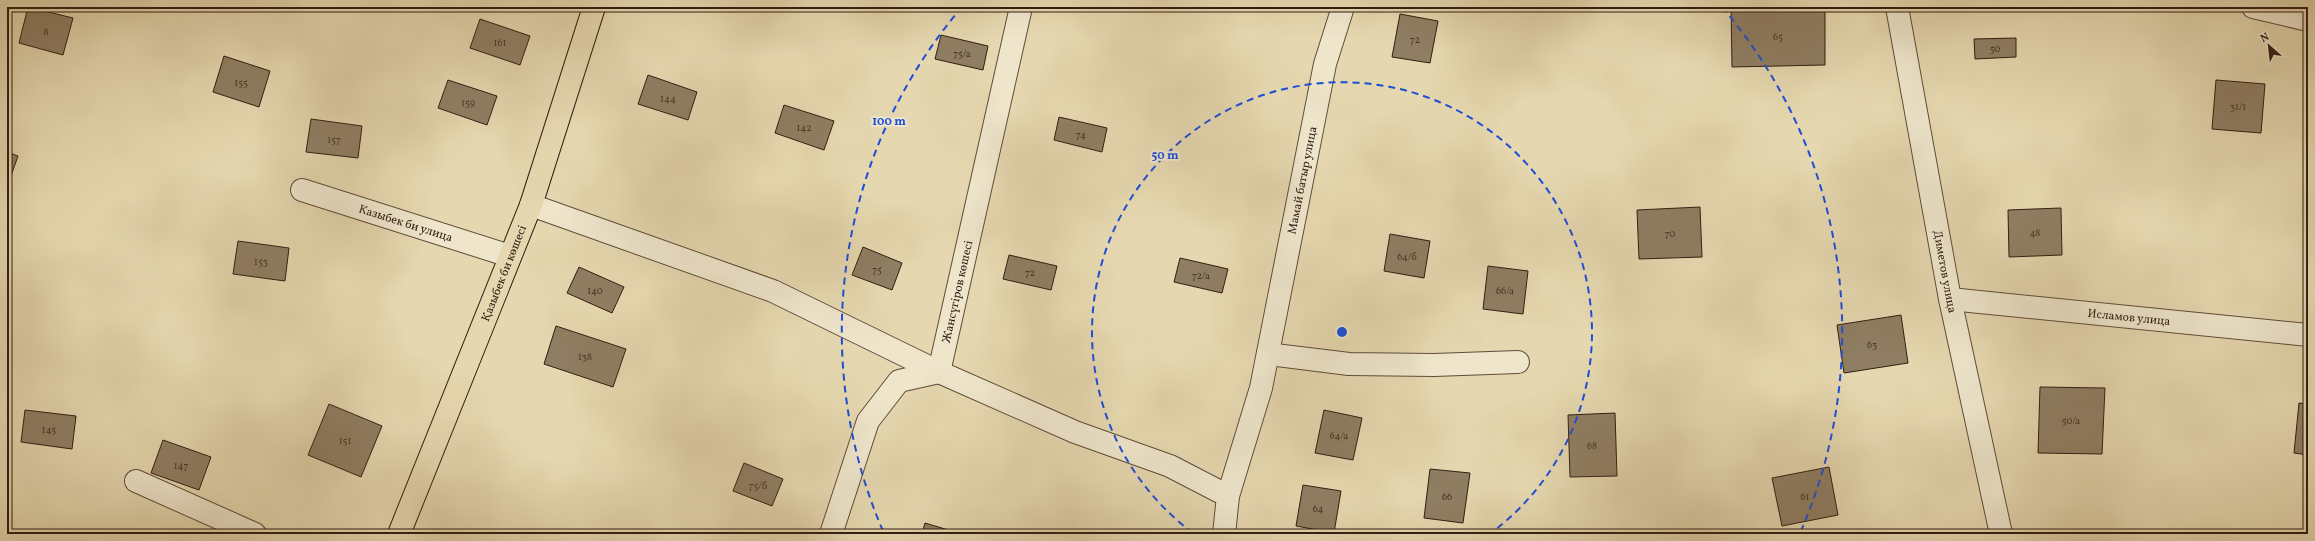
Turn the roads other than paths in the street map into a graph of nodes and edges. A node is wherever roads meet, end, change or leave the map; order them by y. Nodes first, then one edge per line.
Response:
1 (594, 7) edge
2 (1021, 7) edge
3 (1343, 7) edge
4 (1897, 7) edge
5 (2253, 7) edge
6 (2308, 20) edge
7 (302, 190) dead end
8 (531, 205) junction
9 (510, 256) junction
10 (1950, 299) junction
11 (2308, 335) edge
12 (1268, 354) junction
13 (1518, 362) dead end
14 (939, 372) junction
15 (136, 481) dead end
16 (1228, 496) junction
17 (255, 534) edge
18 (399, 534) edge
19 (830, 534) edge
20 (1224, 534) edge
21 (2001, 534) edge

1 - 8 main road, Қазыбек би көшесі
2 - 14 street, Жансүгіров көшесі
3 - 12 street, Мамай батыр улица
4 - 10 street, Диметов улица
5 - 6 street
7 - 9 street, Казыбек би улица
8 - 9 main road, Қазыбек би көшесі
8 - 14 street
9 - 18 main road, Қазыбек би көшесі
10 - 11 street, Исламов улица
10 - 21 street, Диметов улица
12 - 13 street
12 - 16 street, Мамай батыр улица
14 - 16 street
14 - 19 street
15 - 17 street
16 - 20 street, Мамай батыр улица

